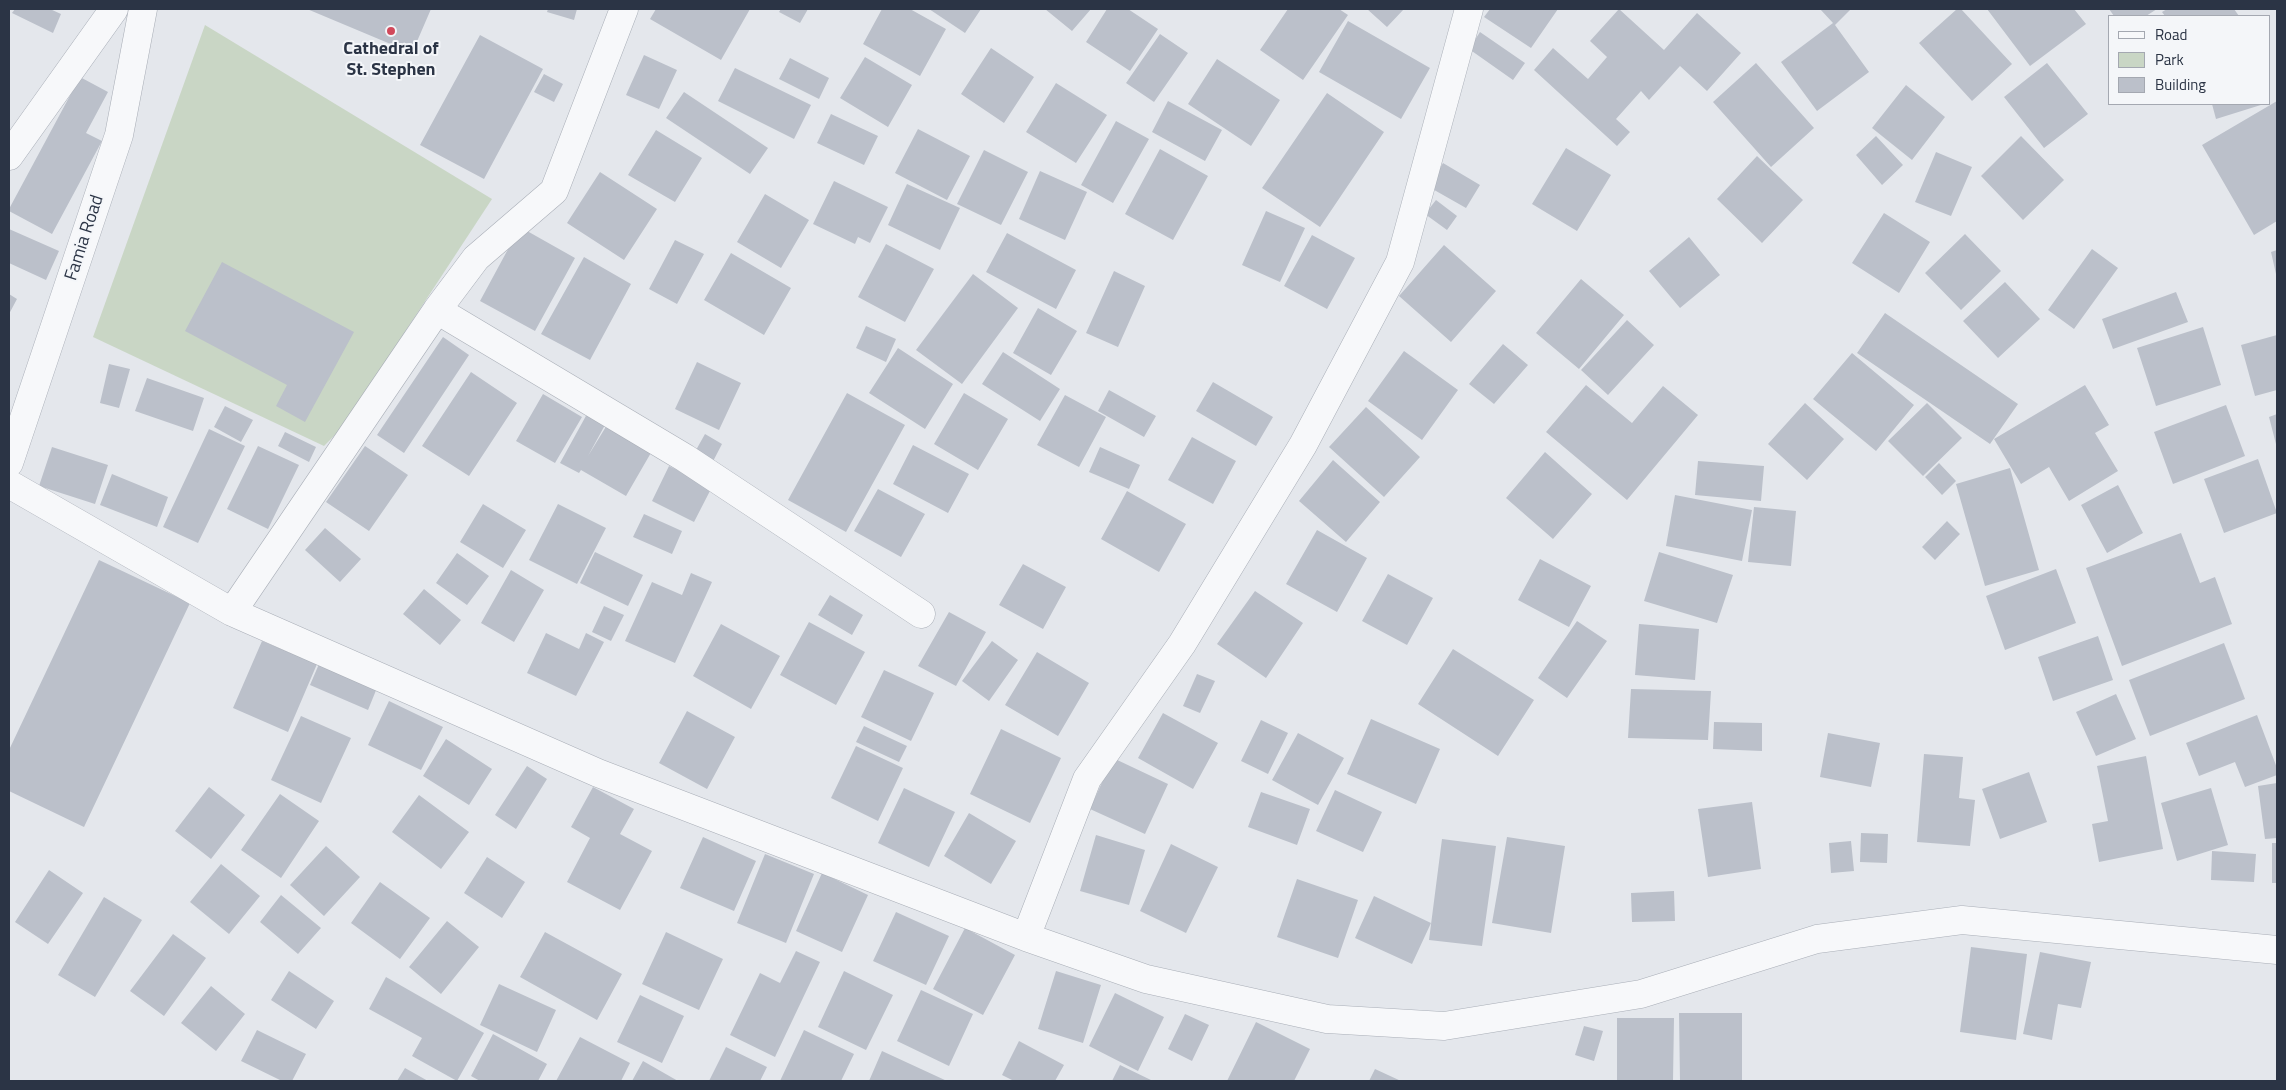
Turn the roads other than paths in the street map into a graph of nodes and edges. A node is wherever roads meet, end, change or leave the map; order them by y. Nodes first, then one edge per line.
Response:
1 (114, 9) edge
2 (143, 9) edge
3 (624, 9) edge
4 (1469, 9) edge
5 (9, 156) edge
6 (437, 310) junction
7 (9, 463) edge
8 (9, 484) edge
9 (232, 612) junction
10 (921, 614) dead end
11 (1026, 937) junction
12 (2277, 950) edge

1 - 5 street
2 - 7 street, Famia Road
3 - 6 street
4 - 11 street
6 - 9 street
6 - 10 street
8 - 9 street
9 - 11 street
11 - 12 street

